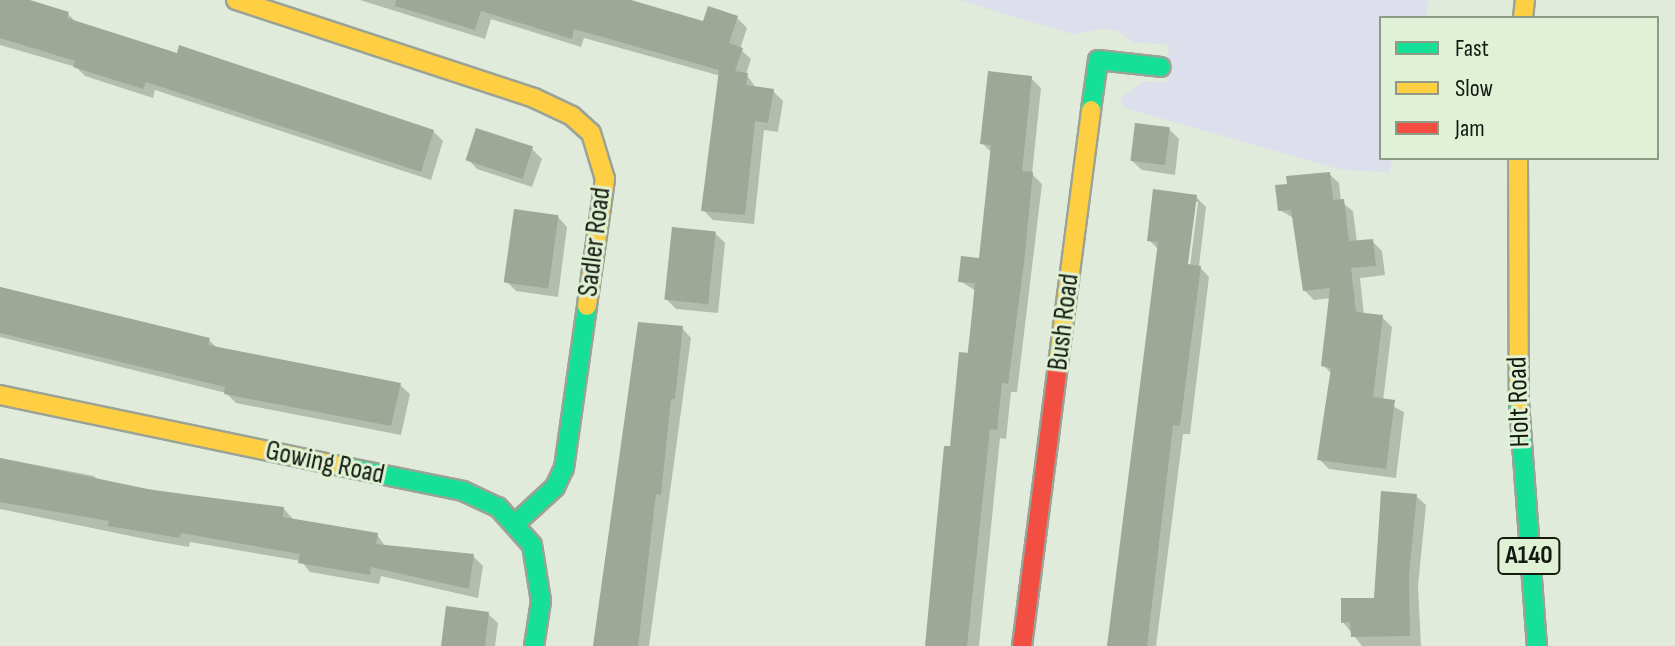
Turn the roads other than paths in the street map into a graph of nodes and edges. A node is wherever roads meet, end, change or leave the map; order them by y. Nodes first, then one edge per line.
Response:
1 (236, 0) edge
2 (1161, 67) dead end
3 (1518, 160) edge
4 (0, 395) edge
5 (516, 523) junction
6 (534, 646) edge
7 (1022, 646) edge
8 (1537, 646) edge

1 - 5 main road, Sadler Road
2 - 7 main road, Bush Road
3 - 8 main road, Holt Road / A140
4 - 5 main road, Gowing Road
5 - 6 main road, Gowing Road

